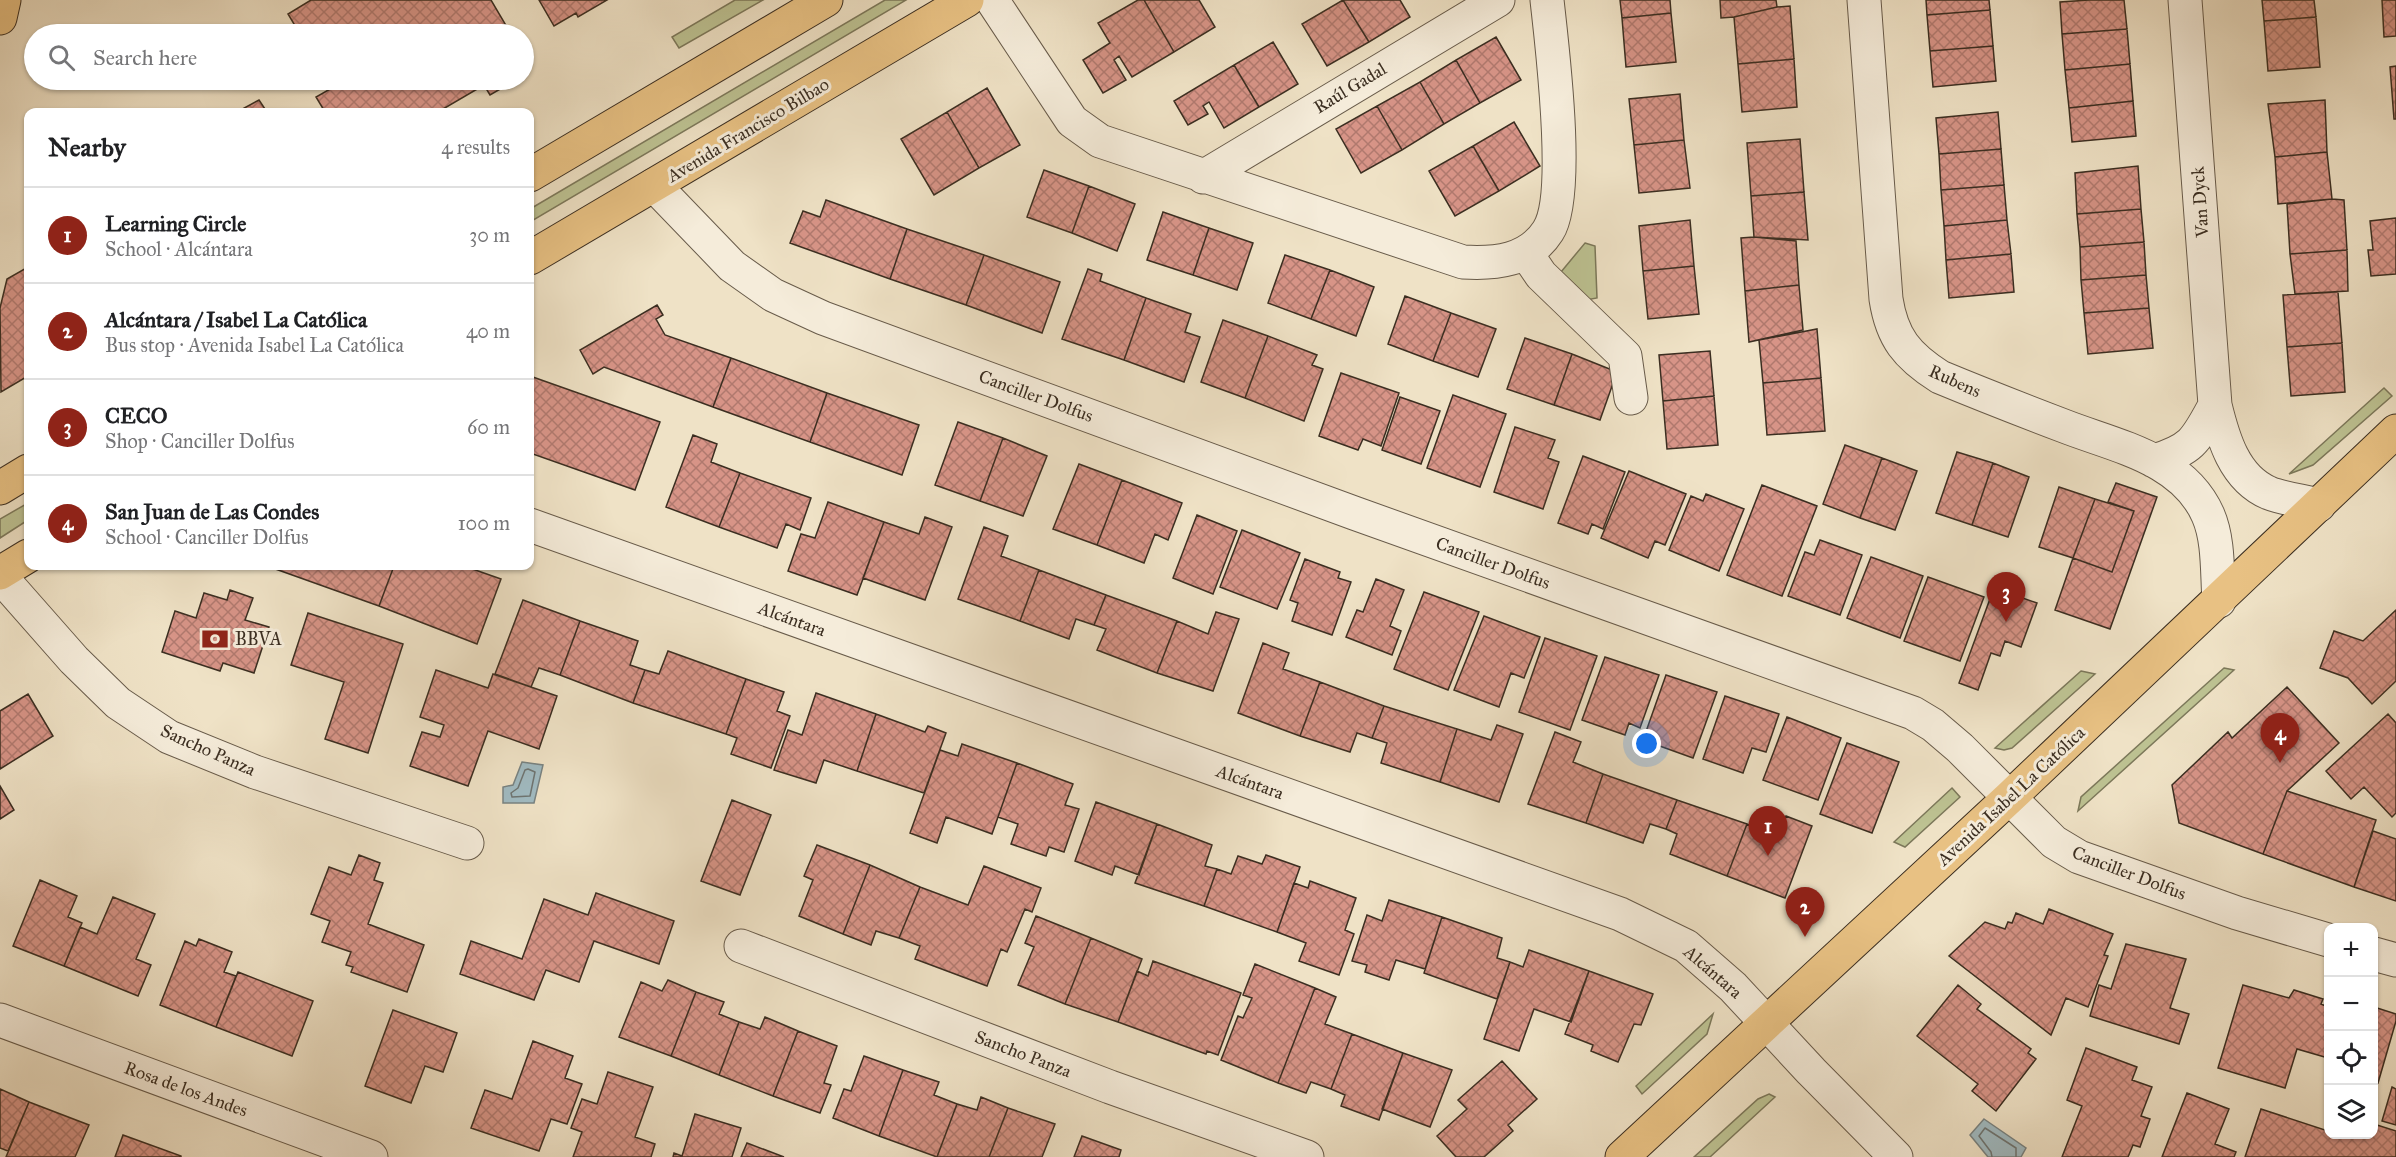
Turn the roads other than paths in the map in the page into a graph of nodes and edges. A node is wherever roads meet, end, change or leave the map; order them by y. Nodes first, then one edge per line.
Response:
1 (4, 0) edge
2 (826, 0) edge
3 (967, 0) edge
4 (992, 0) edge
5 (1498, 0) edge
6 (1547, 0) edge
7 (1864, 0) edge
8 (2185, 0) edge
9 (0, 18) edge
10 (534, 173) edge
11 (1203, 177) junction
12 (654, 185) junction
13 (1526, 253) junction
14 (534, 256) edge
15 (1631, 398) dead end
16 (2215, 405) junction
17 (2396, 431) edge
18 (2154, 461) junction
19 (24, 473) edge
20 (0, 488) edge
21 (2319, 505) junction
22 (534, 526) edge
23 (24, 559) edge
24 (0, 575) edge
25 (2219, 601) junction
26 (2009, 798) junction
27 (467, 843) dead end
28 (2324, 939) edge
29 (741, 946) dead end
30 (2378, 955) edge
31 (2396, 960) edge
32 (0, 1020) edge
33 (1768, 1023) junction
34 (371, 1157) edge
35 (1307, 1157) edge
36 (1622, 1157) edge
37 (1896, 1157) edge

1 - 9 main road
2 - 10 main road
3 - 12 main road, Avenida Francisco Bilbao
4 - 11 street
5 - 11 street, Raúl Gadal
6 - 13 street
7 - 18 street, Rubens
8 - 16 street, Van Dyck
11 - 13 street
12 - 14 main road, Avenida Francisco Bilbao
12 - 26 street, Canciller Dolfus
13 - 15 street
16 - 18 street
16 - 21 street, Van Dyck
17 - 21 main road, Avenida Isabel La Católica
18 - 25 street, Rubens
19 - 20 main road
21 - 25 main road, Avenida Isabel La Católica
22 - 33 street, Alcántara
23 - 24 main road
24 - 27 street, Sancho Panza
25 - 26 main road, Avenida Isabel La Católica
26 - 28 street, Canciller Dolfus
26 - 33 main road, Avenida Isabel La Católica
29 - 35 street, Sancho Panza
30 - 31 street
32 - 34 street, Rosa de los Andes
33 - 36 main road, Avenida Isabel La Católica
33 - 37 street, Alcántara

